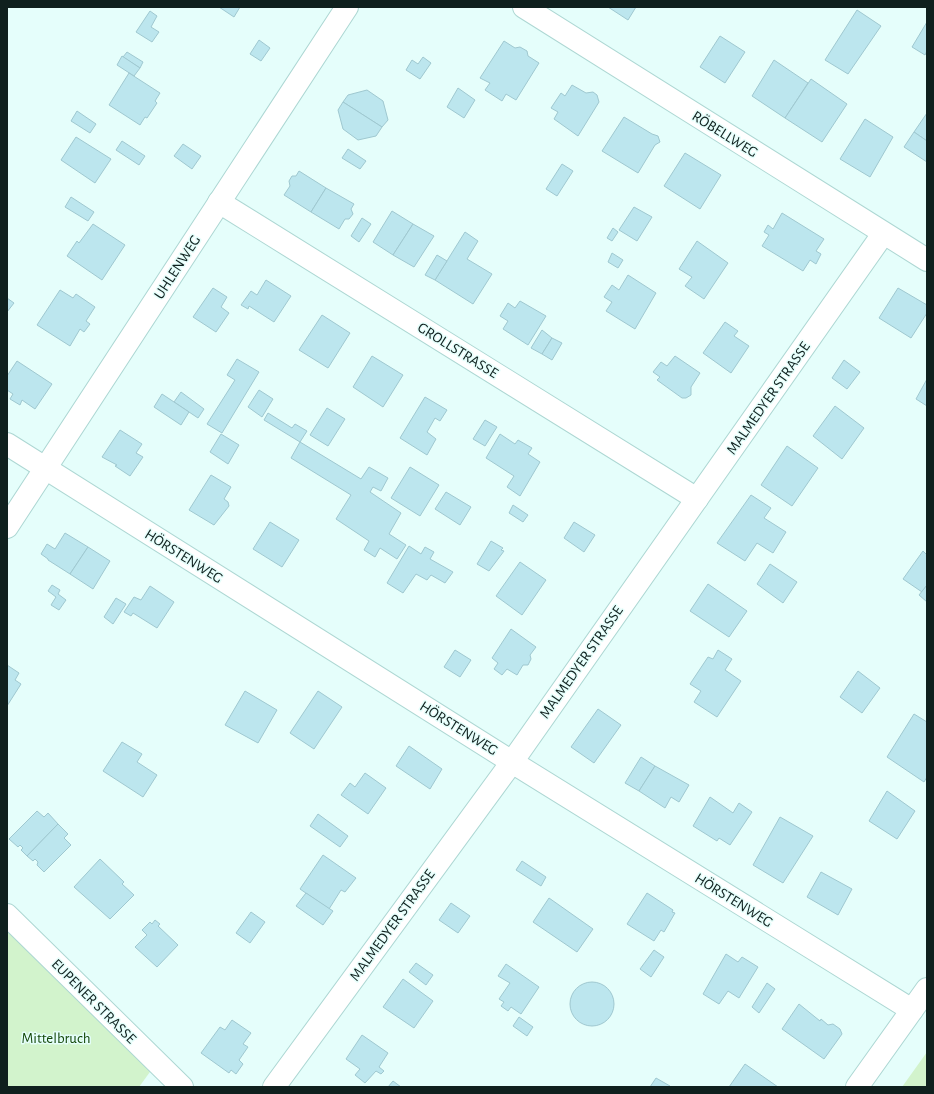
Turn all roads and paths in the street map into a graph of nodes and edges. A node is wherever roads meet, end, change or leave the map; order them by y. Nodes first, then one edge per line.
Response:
1 (347, 7) edge
2 (524, 7) edge
3 (219, 202) junction
4 (883, 234) junction
5 (927, 260) edge
6 (7, 444) edge
7 (45, 468) junction
8 (697, 499) junction
9 (7, 527) edge
10 (512, 762) junction
11 (7, 915) edge
12 (927, 989) edge
13 (912, 1010) junction
14 (182, 1087) edge
15 (274, 1087) edge
16 (857, 1087) edge

1 - 3 street, UHLENWEG
2 - 4 street, RÖBELLWEG
3 - 7 street, UHLENWEG
3 - 8 street, GROLLSTRASSE
4 - 5 street, RÖBELLWEG
4 - 8 street, MALMEDYER STRASSE
6 - 7 street, HÖRSTENWEG
7 - 9 street, UHLENWEG
7 - 10 street, HÖRSTENWEG
8 - 10 street, MALMEDYER STRASSE
10 - 13 street, HÖRSTENWEG
10 - 15 street, MALMEDYER STRASSE
11 - 14 street, EUPENER STRASSE
12 - 13 street
13 - 16 street

